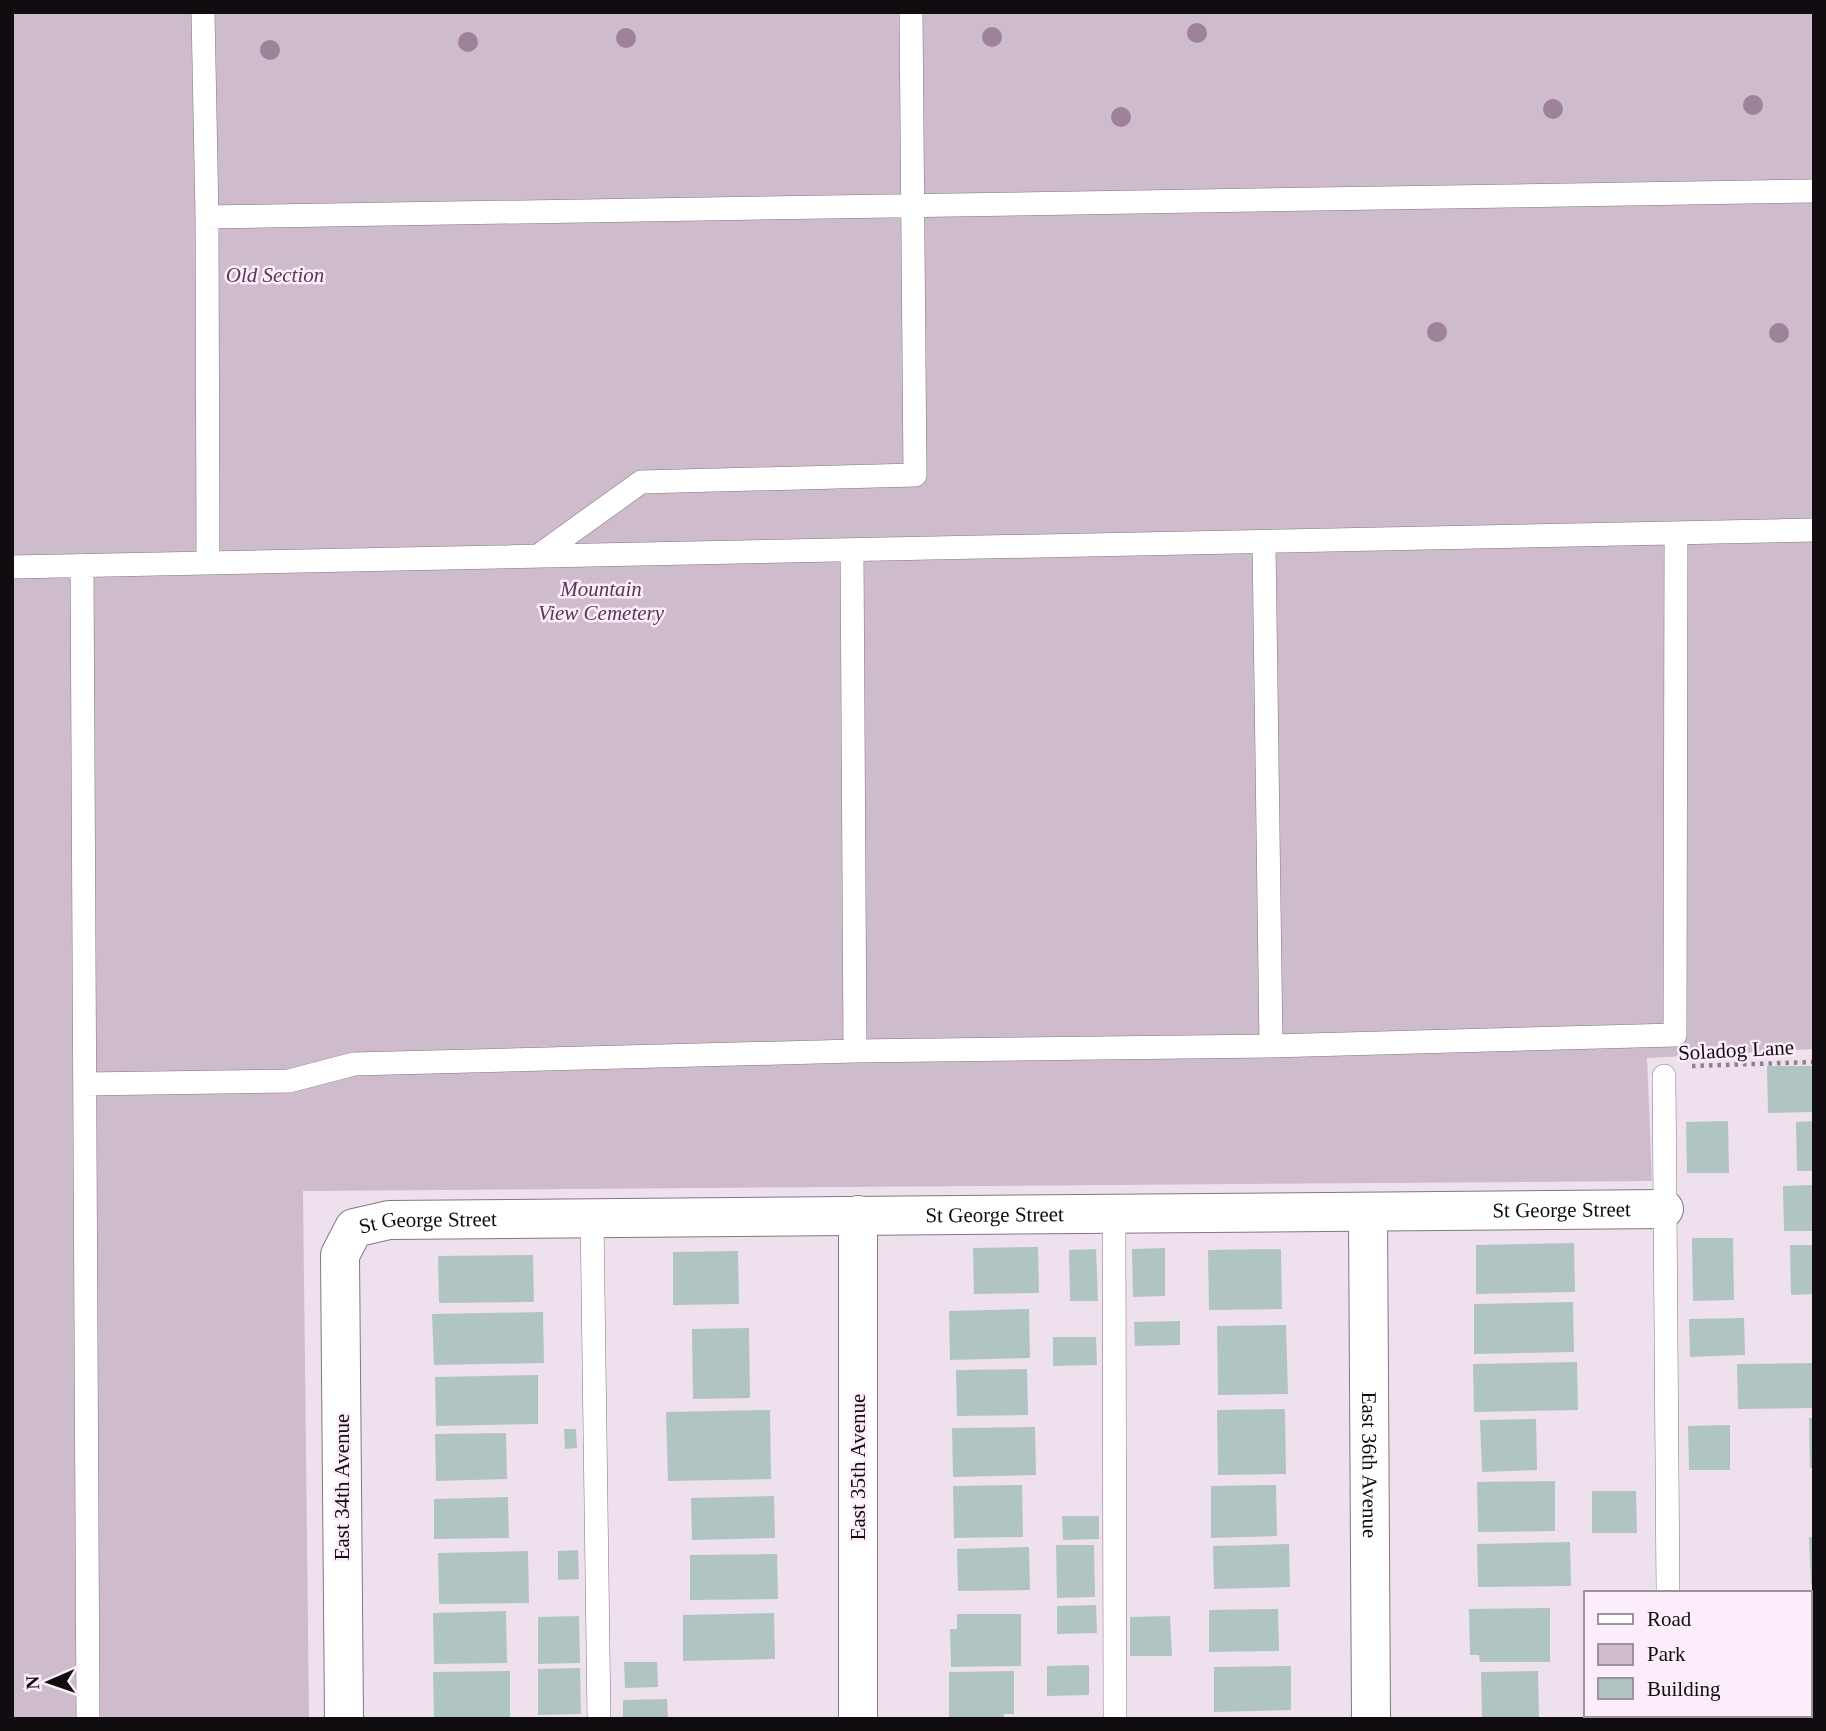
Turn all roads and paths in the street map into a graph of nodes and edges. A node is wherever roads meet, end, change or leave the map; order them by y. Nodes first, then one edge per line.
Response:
1 (203, 12) edge
2 (911, 12) edge
3 (1814, 191) edge
4 (913, 205) junction
5 (207, 217) junction
6 (1814, 530) edge
7 (1676, 535) junction
8 (1264, 543) junction
9 (852, 550) junction
10 (538, 556) junction
11 (208, 562) junction
12 (82, 565) junction
13 (12, 567) edge
14 (1271, 1046) junction
15 (855, 1051) junction
16 (1814, 1062) edge
17 (1664, 1076) joint
18 (85, 1084) junction
19 (1664, 1209) junction
20 (1368, 1213) junction
21 (1114, 1214) junction
22 (858, 1215) junction
23 (592, 1218) junction
24 (340, 1255) joint
25 (1668, 1591) edge
26 (88, 1719) edge
27 (344, 1719) edge
28 (599, 1719) edge
29 (858, 1719) edge
30 (1115, 1719) edge
31 (1371, 1719) edge

1 - 5 lane
2 - 4 lane
3 - 4 lane
4 - 5 lane
4 - 10 lane
5 - 11 lane
6 - 7 lane
7 - 8 lane
7 - 14 lane
8 - 9 lane
8 - 14 lane
9 - 10 lane
9 - 15 lane
10 - 11 lane
11 - 12 lane
12 - 13 lane
12 - 18 lane
14 - 15 lane
15 - 18 lane
16 - 17 path, Soladog Lane
17 - 19 lane
18 - 26 lane
19 - 20 street, St George Street
19 - 25 lane
20 - 21 street, St George Street
20 - 31 street, East 36th Avenue
21 - 22 street, St George Street
21 - 30 lane
22 - 23 street, St George Street
22 - 29 street, East 35th Avenue
23 - 24 street, St George Street
23 - 28 lane
24 - 27 street, East 34th Avenue

